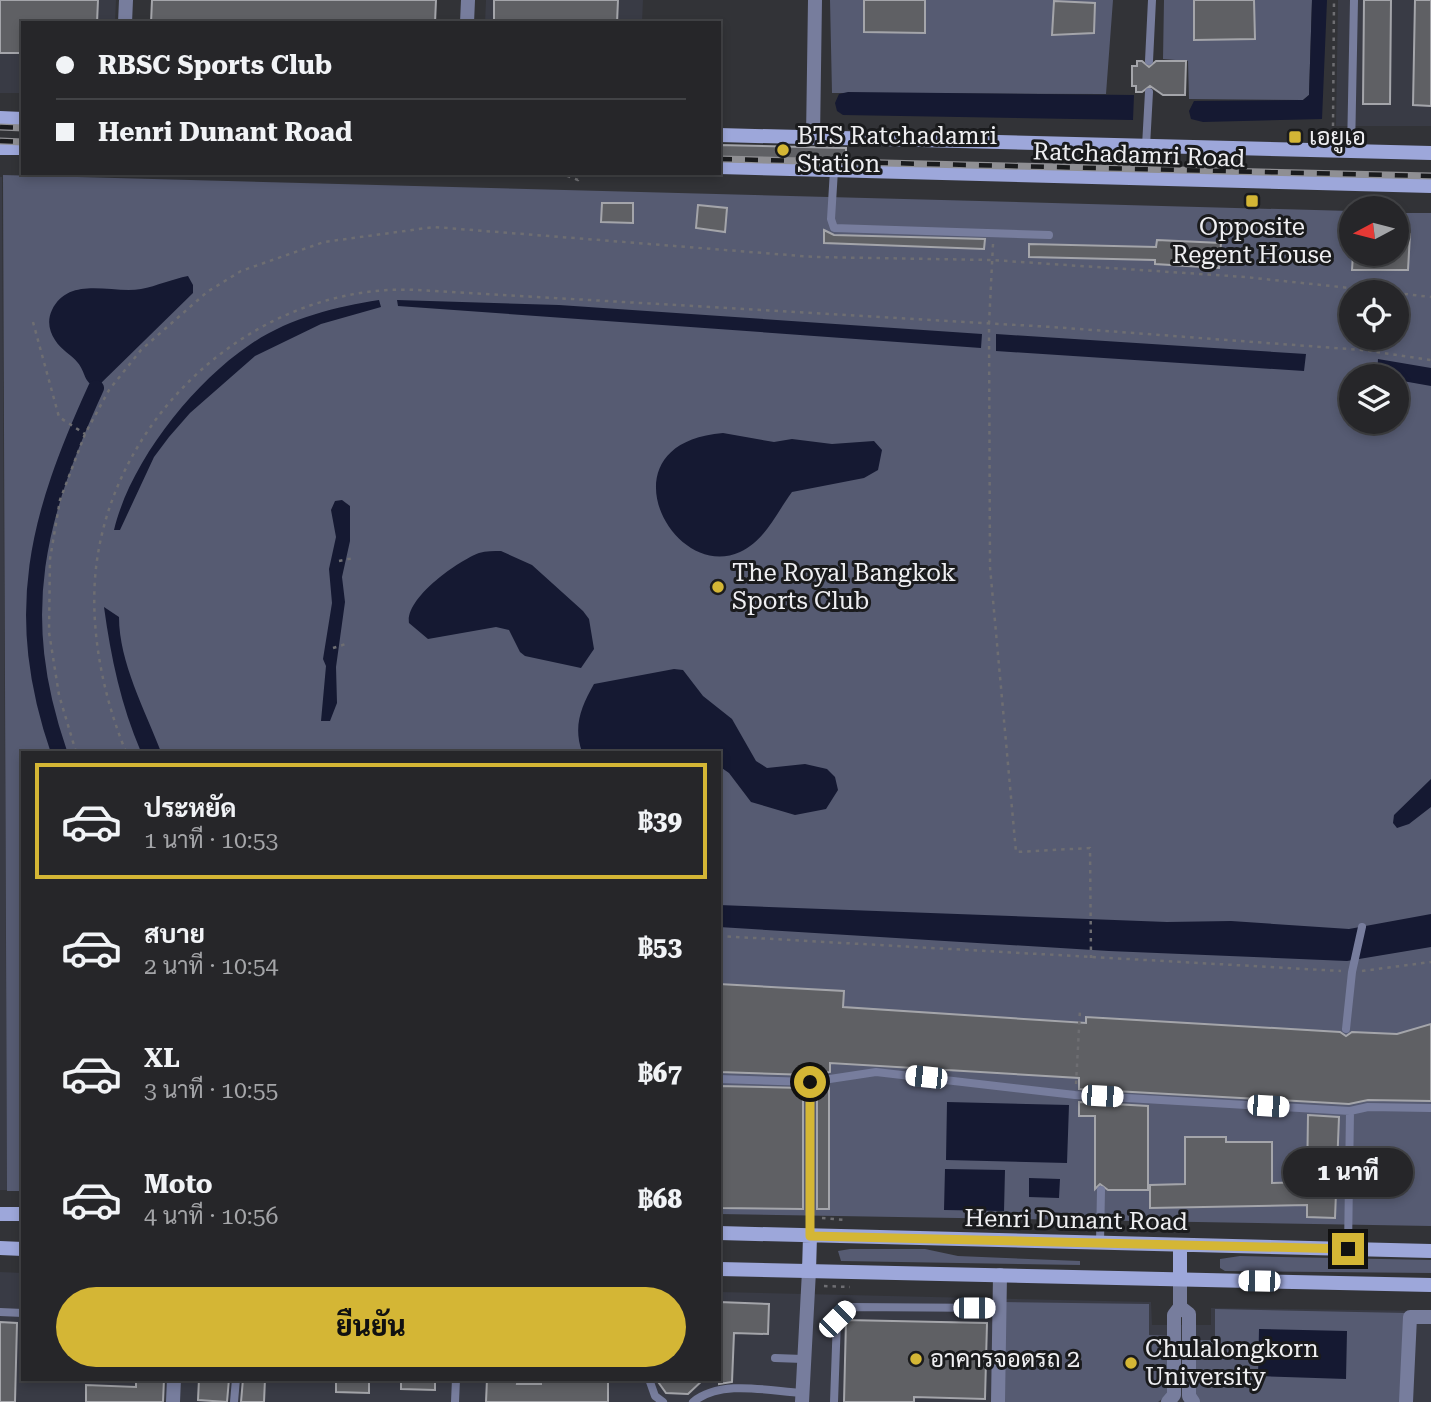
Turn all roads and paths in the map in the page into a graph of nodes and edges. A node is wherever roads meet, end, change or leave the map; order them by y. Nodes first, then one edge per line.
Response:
1 (126, 0) edge
2 (468, 0) edge
3 (815, 0) edge
4 (1152, 0) edge
5 (1334, 0) edge
6 (1354, 0) edge
7 (125, 21) edge
8 (467, 21) edge
9 (1149, 61) dead end
10 (1149, 92) dead end
11 (0, 118) edge
12 (21, 119) edge
13 (1333, 126) dead end
14 (1332, 132) dead end
15 (721, 135) edge
16 (1311, 135) dead end
17 (813, 138) junction
18 (1146, 146) junction
19 (0, 148) edge
20 (21, 148) edge
21 (1351, 151) junction
22 (1431, 153) edge
23 (721, 167) edge
24 (834, 170) junction
25 (564, 175) edge
26 (579, 175) edge
27 (1144, 178) junction
28 (1431, 186) edge
29 (994, 234) junction
30 (1049, 235) dead end
31 (991, 260) junction
32 (1339, 287) edge
33 (1409, 294) edge
34 (1431, 297) edge
35 (33, 322) dead end
36 (989, 324) junction
37 (1431, 360) edge
38 (85, 434) junction
39 (354, 558) dead end
40 (339, 561) dead end
41 (348, 643) dead end
42 (333, 648) dead end
43 (76, 751) edge
44 (126, 751) edge
45 (1362, 927) dead end
46 (721, 936) edge
47 (1091, 958) junction
48 (1431, 962) edge
49 (1353, 968) junction
50 (1080, 1010) dead end
51 (1346, 1029) dead end
52 (721, 1079) edge
53 (810, 1082) junction
54 (1075, 1095) junction
55 (1431, 1108) edge
56 (1350, 1111) junction
57 (1101, 1190) dead end
58 (0, 1214) edge
59 (21, 1214) edge
60 (721, 1233) edge
61 (810, 1236) junction
62 (1100, 1243) junction
63 (1180, 1245) junction
64 (0, 1248) edge
65 (21, 1249) edge
66 (1348, 1249) junction
67 (1431, 1251) edge
68 (721, 1269) edge
69 (809, 1271) junction
70 (1000, 1275) junction
71 (1180, 1279) junction
72 (1431, 1284) edge
73 (1181, 1307) junction
74 (999, 1308) junction
75 (0, 1312) edge
76 (21, 1313) edge
77 (1431, 1317) edge
78 (775, 1357) dead end
79 (803, 1359) junction
80 (174, 1381) edge
81 (236, 1381) edge
82 (456, 1381) edge
83 (650, 1381) edge
84 (802, 1397) edge
85 (173, 1402) edge
86 (234, 1402) edge
87 (455, 1402) edge
88 (663, 1402) edge
89 (693, 1402) edge
90 (834, 1402) edge
91 (998, 1402) edge
92 (1168, 1402) edge
93 (1193, 1402) edge
94 (1406, 1402) edge

1 - 7 street
2 - 8 street
3 - 17 street
4 - 9 lane
5 - 13 path
6 - 21 lane
10 - 18 lane
11 - 12 main road
14 - 16 path
15 - 17 main road, Ratchadamri Road
17 - 18 main road, Ratchadamri Road
18 - 21 main road, Ratchadamri Road
18 - 27 main road
19 - 20 main road
21 - 22 main road, Ratchadamri Road
23 - 24 main road, Ratchadamri Road
24 - 27 main road, Ratchadamri Road
24 - 29 lane
25 - 26 path
27 - 28 main road, Ratchadamri Road
29 - 30 lane
29 - 31 path
31 - 32 path
31 - 36 path
31 - 38 path
33 - 34 path
35 - 38 path
36 - 37 path
36 - 44 path
36 - 47 path
38 - 43 path
39 - 40 path
41 - 42 path
45 - 49 lane
46 - 47 path
47 - 49 path
48 - 49 path
49 - 51 lane
50 - 54 path
52 - 53 lane
53 - 54 lane
53 - 61 lane
54 - 56 lane
55 - 56 lane
56 - 66 lane
57 - 62 lane
58 - 59 main road
60 - 61 main road, Henri Dunant Road
61 - 62 main road, Henri Dunant Road
61 - 69 main road
62 - 63 main road, Henri Dunant Road
63 - 66 main road, Henri Dunant Road
63 - 71 main road
64 - 65 main road
66 - 67 main road, Henri Dunant Road
68 - 69 main road
69 - 70 main road
69 - 79 street
70 - 71 main road
70 - 74 street
71 - 72 main road
71 - 73 street
73 - 92 street
73 - 93 street
74 - 90 lane
74 - 91 street
75 - 76 lane
77 - 94 street
78 - 79 lane
79 - 84 street
80 - 85 street
81 - 86 lane
82 - 87 lane
83 - 88 lane
84 - 89 lane

